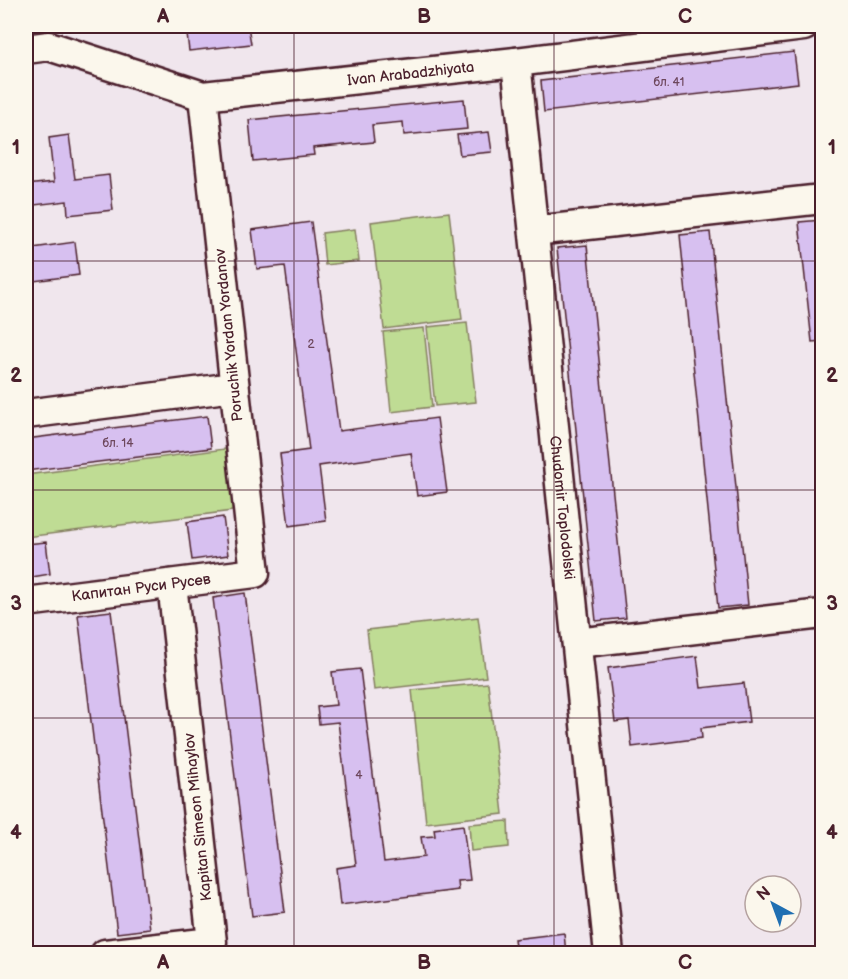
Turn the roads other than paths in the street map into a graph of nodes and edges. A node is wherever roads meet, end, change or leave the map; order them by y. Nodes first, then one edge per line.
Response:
1 (804, 26) edge
2 (26, 49) edge
3 (516, 62) junction
4 (203, 96) junction
5 (822, 199) edge
6 (534, 231) junction
7 (234, 387) junction
8 (26, 414) edge
9 (255, 573) joint
10 (172, 584) junction
11 (26, 602) edge
12 (822, 614) edge
13 (577, 643) junction
14 (105, 954) edge
15 (609, 954) edge

1 - 3 street, Ivan Arabadzhiyata
2 - 4 street, Ivan Arabadzhiyata
3 - 4 street, Ivan Arabadzhiyata
3 - 6 street, Chudomir Toplodolski
4 - 7 street, Рoruchik Yordan Yordanov
5 - 6 street
6 - 13 street, Chudomir Toplodolski
7 - 8 street
7 - 9 street, Рoruchik Yordan Yordanov
9 - 10 street, Капитан Руси Русев
10 - 11 street, Капитан Руси Русев
10 - 14 street, Кapitan Simeon Mihaylov
12 - 13 street
13 - 15 street, Chudomir Toplodolski

